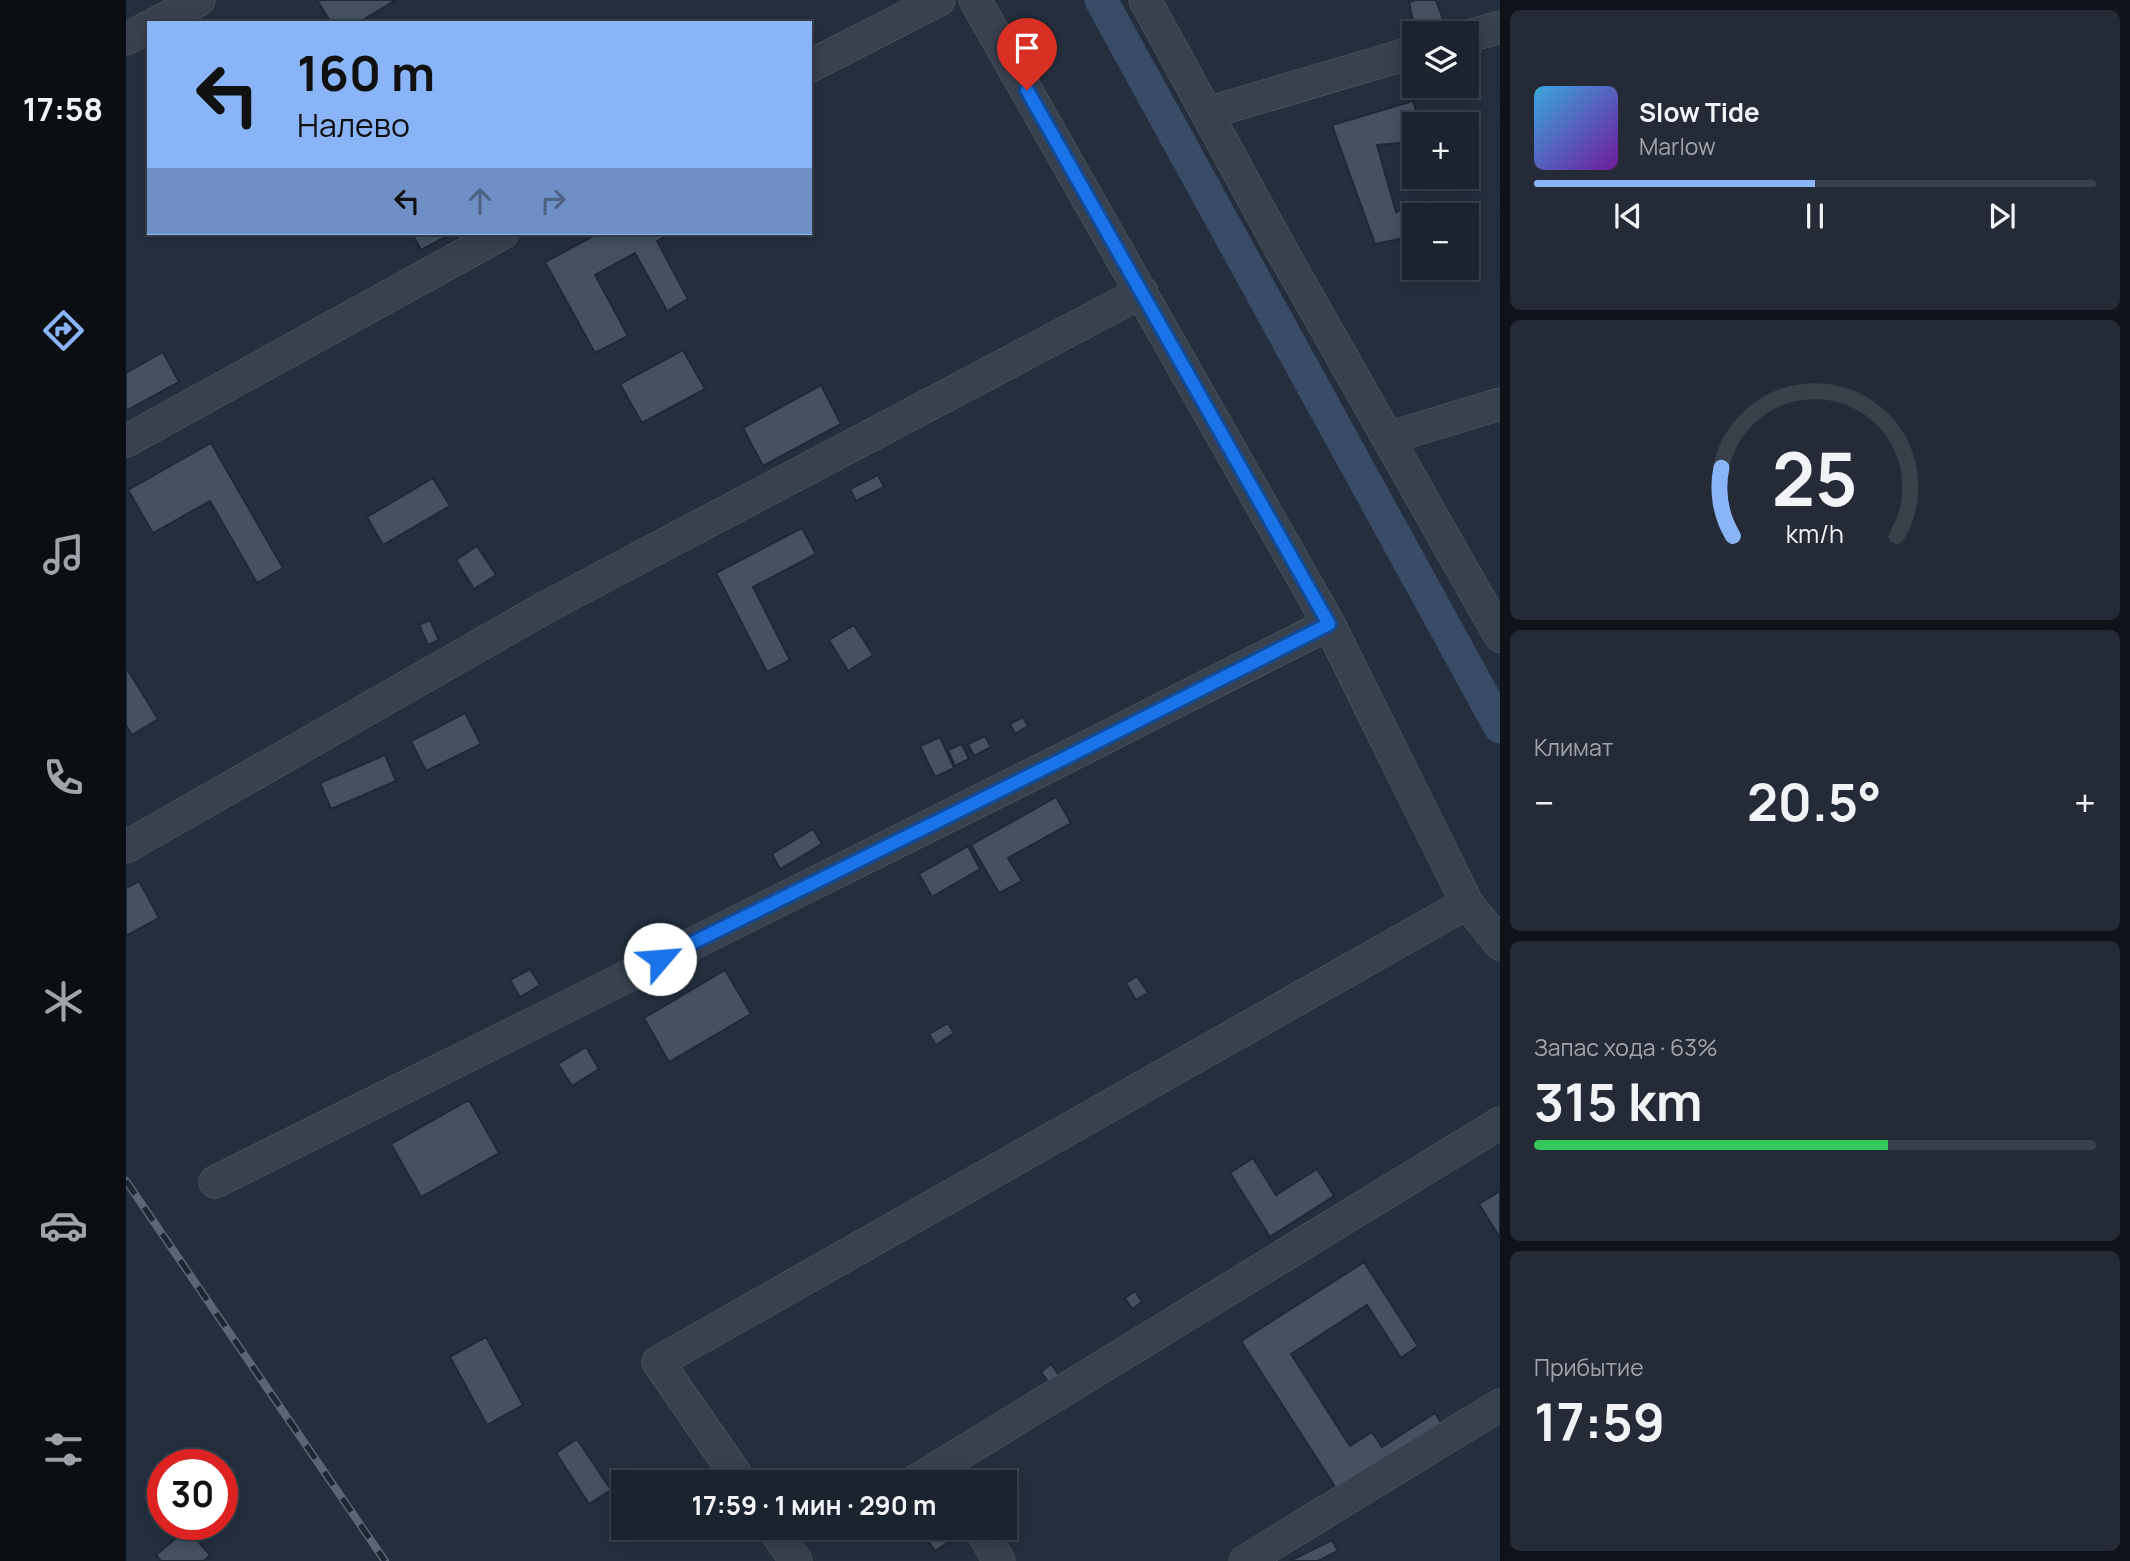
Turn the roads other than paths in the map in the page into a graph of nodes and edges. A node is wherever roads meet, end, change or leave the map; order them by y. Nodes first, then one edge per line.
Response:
1 (939, 0) edge
2 (975, 0) edge
3 (1145, 0) edge
4 (188, 3) edge
5 (160, 21) edge
6 (1500, 27) edge
7 (147, 28) edge
8 (1479, 33) edge
9 (126, 39) edge
10 (1402, 56) edge
11 (812, 65) edge
12 (1207, 113) junction
13 (499, 235) edge
14 (1142, 292) junction
15 (1500, 404) edge
16 (1388, 438) junction
17 (126, 441) edge
18 (1329, 624) junction
19 (1500, 636) edge
20 (126, 847) edge
21 (1467, 904) junction
22 (1500, 944) edge
23 (1500, 1123) edge
24 (215, 1182) dead end
25 (1500, 1405) edge
26 (733, 1470) edge
27 (954, 1470) edge
28 (781, 1540) edge
29 (987, 1540) edge
30 (796, 1561) edge
31 (999, 1561) edge
32 (1245, 1561) edge

1 - 11 street
2 - 14 street
3 - 12 street
4 - 5 street
6 - 8 street
7 - 9 street
10 - 12 street
12 - 16 street
13 - 17 street
14 - 18 street
14 - 20 street
15 - 16 street
16 - 19 street
18 - 21 street
18 - 24 street
21 - 22 street
21 - 26 street
23 - 27 street
25 - 32 street
28 - 30 street
29 - 31 street

